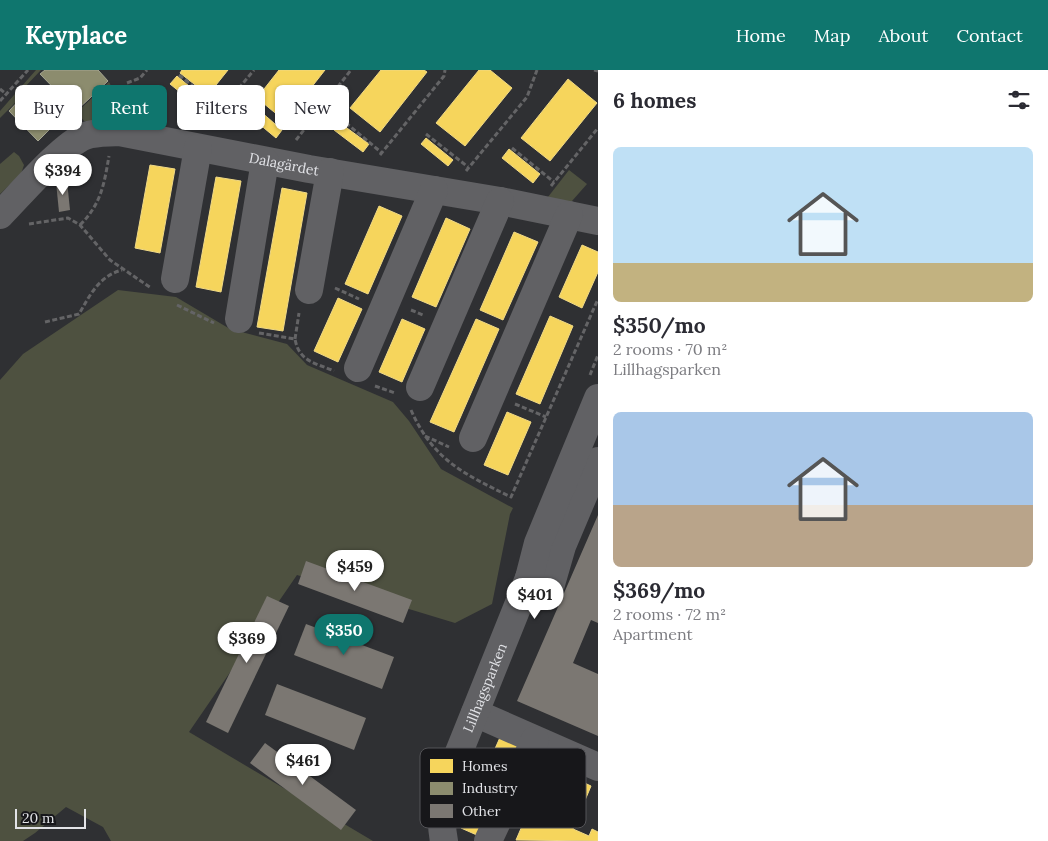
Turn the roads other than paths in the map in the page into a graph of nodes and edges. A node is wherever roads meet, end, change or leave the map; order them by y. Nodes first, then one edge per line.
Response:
1 (195, 148) junction
2 (272, 162) junction
3 (330, 172) junction
4 (441, 192) junction
5 (500, 201) junction
6 (0, 215) edge
7 (569, 216) junction
8 (598, 221) edge
9 (310, 286) road end
10 (167, 290) road end
11 (238, 325) road end
12 (355, 375) road end
13 (410, 397) road end
14 (598, 398) edge
15 (464, 444) road end
16 (598, 461) edge
17 (529, 578) junction
18 (475, 712) junction
19 (535, 740) junction
20 (460, 748) edge
21 (531, 748) edge
22 (554, 748) edge
23 (586, 762) edge
24 (598, 767) edge
25 (443, 828) edge
26 (494, 828) edge
27 (444, 841) edge
28 (488, 841) edge

1 - 2 street, Dalagärdet
1 - 6 street, Dalagärdet
1 - 10 street
2 - 3 street, Dalagärdet
2 - 11 street
3 - 4 street, Dalagärdet
3 - 9 street
4 - 5 street, Dalagärdet
4 - 12 street
5 - 7 street, Dalagärdet
5 - 13 street
7 - 8 street, Dalagärdet
7 - 15 street
14 - 17 street, Lillhagsparken
16 - 17 street
17 - 18 street, Lillhagsparken
18 - 19 street
18 - 20 street, Lillhagsparken
19 - 21 street
19 - 22 street
23 - 24 street
25 - 27 street, Lillhagsparken
26 - 28 street

